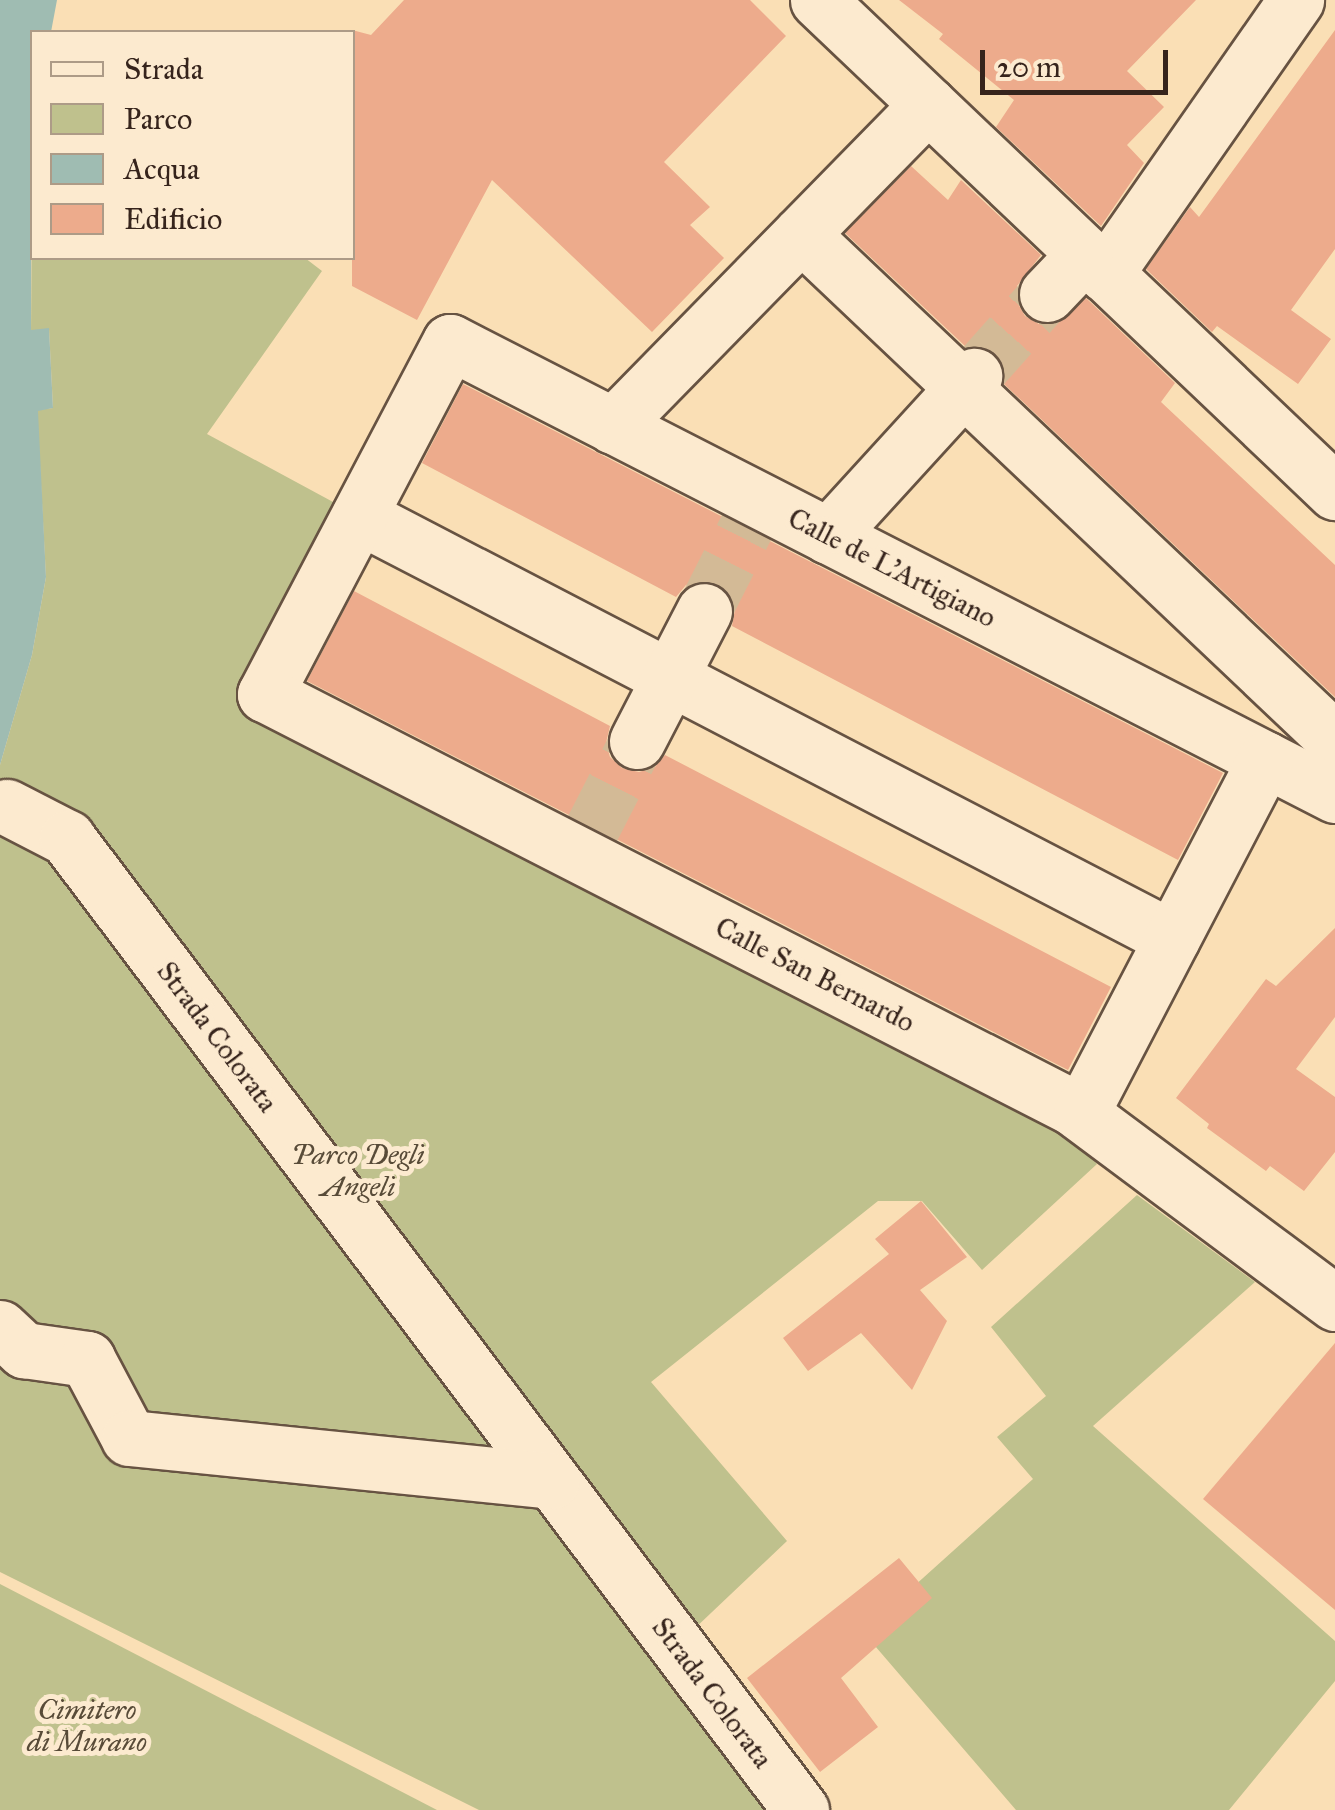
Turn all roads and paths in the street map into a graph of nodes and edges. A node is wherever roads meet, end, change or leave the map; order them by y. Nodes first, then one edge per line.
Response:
1 (818, 0) edge
2 (1296, 0) edge
3 (928, 104) junction
4 (801, 234) junction
5 (1095, 264) junction
6 (1047, 294) tunnel mouth
7 (969, 382) junction
8 (613, 426) junction
9 (1335, 492) edge
10 (359, 516) junction
11 (828, 536) junction
12 (704, 611) tunnel mouth
13 (670, 678) junction
14 (1335, 740) edge
15 (638, 741) tunnel mouth
16 (1265, 759) junction
17 (1335, 794) edge
18 (7, 807) dead end
19 (1172, 938) junction
20 (1081, 1113) junction
21 (1335, 1302) edge
22 (0, 1328) edge
23 (552, 1481) junction
24 (800, 1810) edge

1 - 3 street
2 - 5 street
3 - 4 street
3 - 5 street
4 - 7 street
4 - 8 street
5 - 6 street
5 - 9 street
7 - 11 street
7 - 14 street
8 - 10 street, Calle de L'Artigiano
8 - 11 street, Calle de L'Artigiano
10 - 13 street
10 - 20 street, Calle San Bernardo
11 - 16 street, Calle de L'Artigiano
12 - 13 street
13 - 15 street
13 - 19 street
16 - 17 street, Calle de L'Artigiano
16 - 19 street
18 - 23 street, Strada Colorata
19 - 20 street
20 - 21 street, Calle San Bernardo
22 - 23 street
23 - 24 street, Strada Colorata

